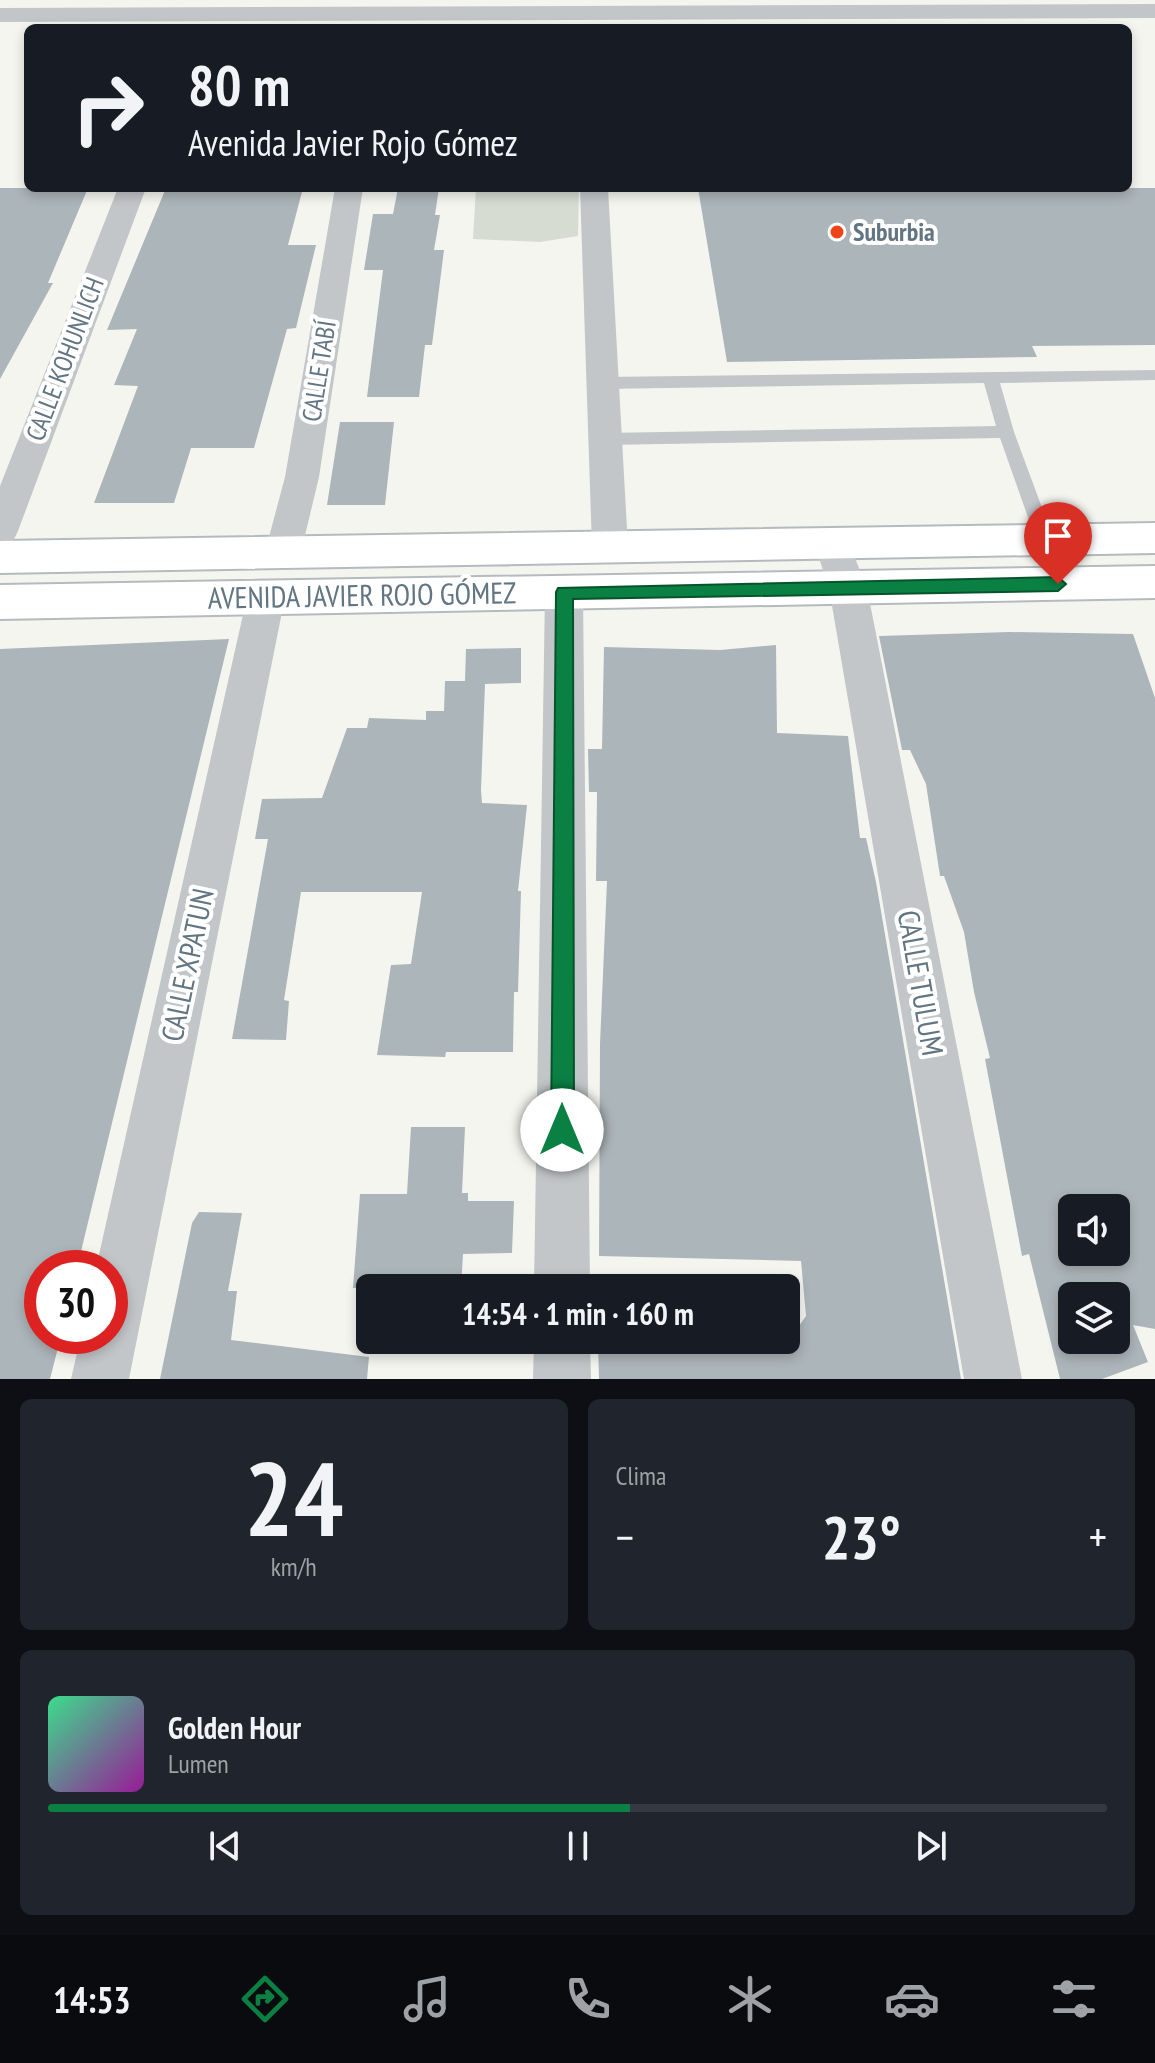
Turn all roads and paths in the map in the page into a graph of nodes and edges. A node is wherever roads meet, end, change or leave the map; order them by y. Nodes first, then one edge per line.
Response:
1 (520, 6) edge
2 (895, 6) edge
3 (1036, 6) edge
4 (1155, 11) edge
5 (5, 13) edge
6 (211, 13) edge
7 (377, 14) edge
8 (587, 20) edge
9 (130, 192) edge
10 (348, 192) edge
11 (594, 192) edge
12 (1155, 375) edge
13 (991, 378) junction
14 (603, 383) junction
15 (1006, 432) junction
16 (605, 439) junction
17 (0, 531) edge
18 (1155, 538) edge
19 (1045, 540) junction
20 (832, 543) junction
21 (610, 547) junction
22 (283, 552) junction
23 (0, 557) edge
24 (848, 588) junction
25 (1153, 589) edge
26 (564, 592) junction
27 (266, 597) junction
28 (0, 602) edge
29 (128, 1250) edge
30 (562, 1274) edge
31 (106, 1354) edge
32 (562, 1354) edge
33 (100, 1379) edge
34 (562, 1379) edge
35 (993, 1379) edge

1 - 7 street
1 - 8 street
2 - 3 street
2 - 8 street
3 - 4 street
5 - 6 street
6 - 7 street
9 - 17 street, CALLE KOHUNLICH
10 - 22 street, CALLE TABÍ
11 - 14 street
12 - 13 lane
13 - 14 lane
13 - 15 lane
14 - 16 street
15 - 16 lane
15 - 19 lane
16 - 21 street
18 - 19 main road, AVENIDA JAVIER ROJO GÓMEZ
19 - 20 main road, AVENIDA JAVIER ROJO GÓMEZ
20 - 21 main road, AVENIDA JAVIER ROJO GÓMEZ
20 - 24 street, CALLE TULUM
21 - 22 main road, AVENIDA JAVIER ROJO GÓMEZ
22 - 23 main road, AVENIDA JAVIER ROJO GÓMEZ
24 - 25 main road, AVENIDA JAVIER ROJO GÓMEZ
24 - 26 main road, AVENIDA JAVIER ROJO GÓMEZ
24 - 35 street, CALLE TULUM
26 - 27 main road, AVENIDA JAVIER ROJO GÓMEZ
26 - 30 street
27 - 28 main road, AVENIDA JAVIER ROJO GÓMEZ
27 - 29 street, CALLE XPATUN
31 - 33 street, CALLE XPATUN
32 - 34 street

